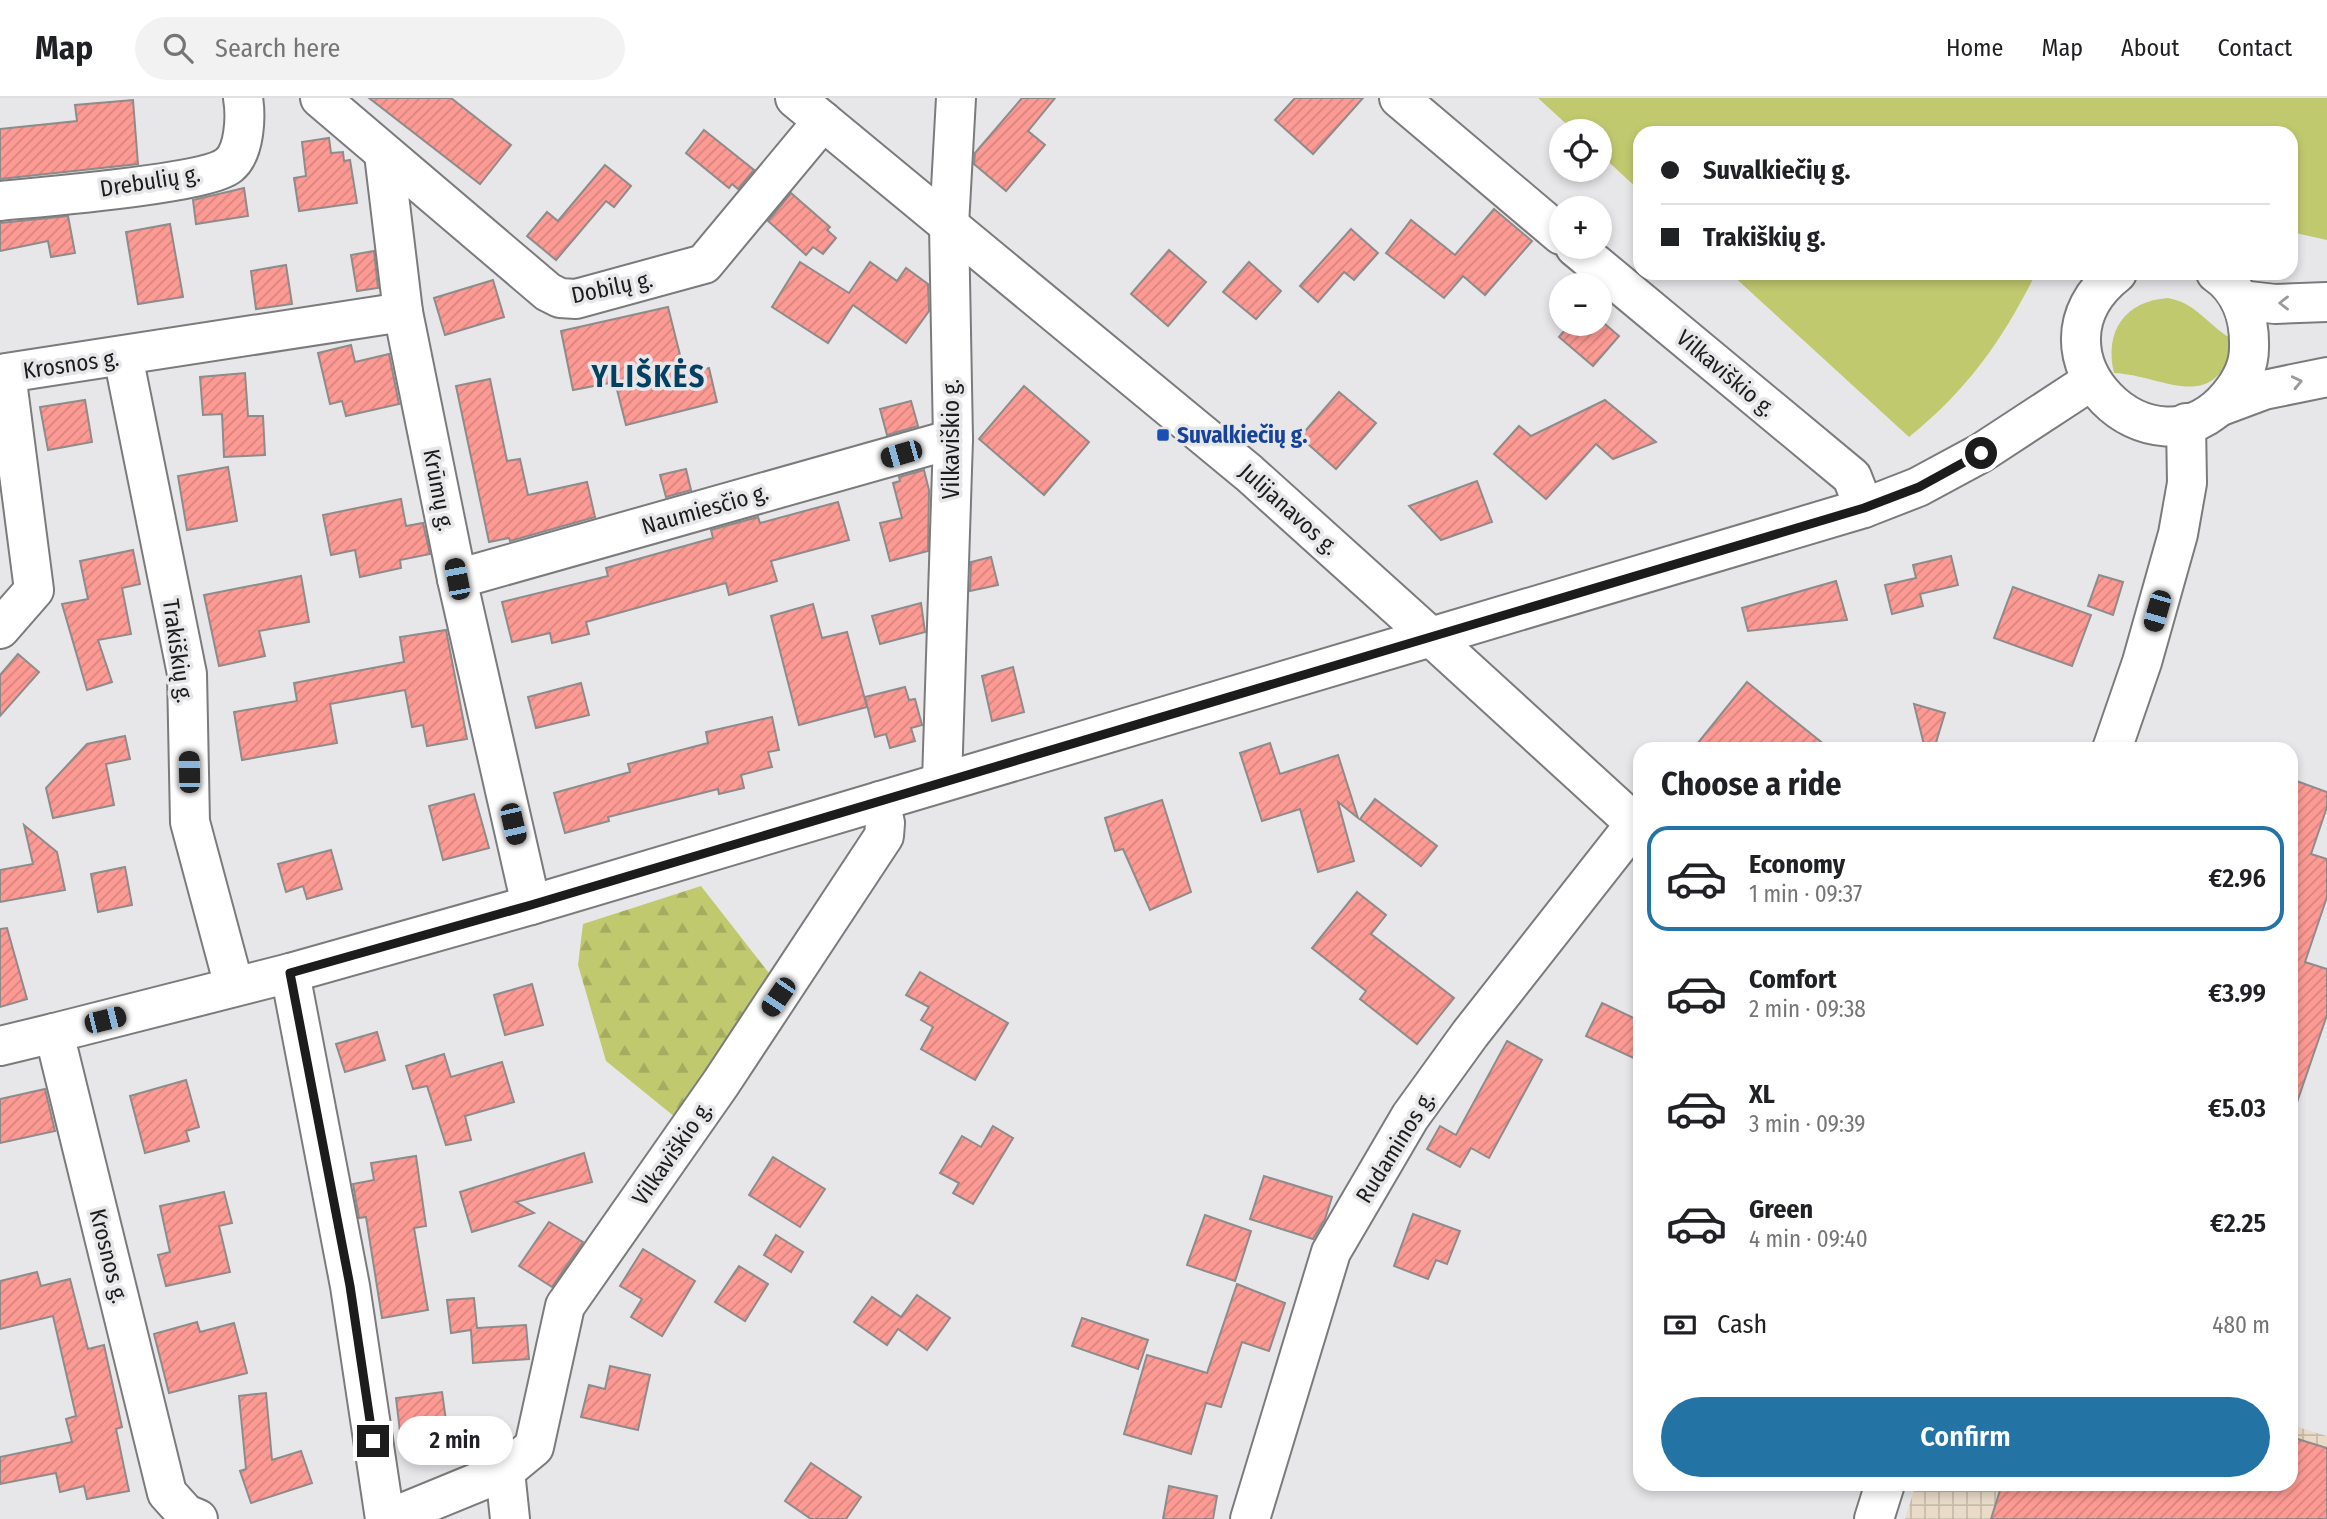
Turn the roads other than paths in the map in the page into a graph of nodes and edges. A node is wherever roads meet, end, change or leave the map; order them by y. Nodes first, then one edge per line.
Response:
1 (243, 98) edge
2 (320, 98) edge
3 (956, 98) edge
4 (1399, 98) edge
5 (809, 109) edge
6 (384, 154) junction
7 (0, 201) edge
8 (949, 225) junction
9 (1549, 225) edge
10 (1589, 259) edge
11 (2108, 280) edge
12 (2228, 286) edge
13 (2327, 302) edge
14 (403, 312) junction
15 (123, 356) junction
16 (2327, 377) edge
17 (2091, 381) junction
18 (2221, 406) junction
19 (2186, 423) junction
20 (953, 439) junction
21 (1864, 508) junction
22 (457, 579) junction
23 (0, 628) edge
24 (1431, 637) junction
25 (2114, 742) edge
26 (942, 781) junction
27 (880, 801) junction
28 (1633, 822) edge
29 (1633, 831) edge
30 (531, 905) junction
31 (290, 973) junction
32 (234, 986) junction
33 (54, 1033) junction
34 (0, 1046) edge
35 (505, 1471) junction
36 (1883, 1491) edge
37 (198, 1519) edge
38 (387, 1519) edge
39 (510, 1519) edge
40 (1250, 1519) edge
41 (1874, 1519) edge

1 - 7 street, Drebulių g.
2 - 6 street, Dobilų g.
3 - 8 street, Vilkaviškio g.
4 - 9 street
5 - 6 street, Dobilų g.
5 - 8 street, Julijanavos g.
6 - 14 street, Krūmų g.
8 - 20 street, Vilkaviškio g.
8 - 24 street, Julijanavos g.
10 - 21 street, Vilkaviškio g.
11 - 17 street
13 -> 12 street
12 - 18 street
14 - 15 street, Krosnos g.
14 - 22 street, Krūmų g.
15 - 23 street, Krosnos g.
15 - 32 street, Trakiškių g.
18 -> 16 street
17 - 19 street
17 - 21 street
18 - 19 street
19 - 25 street
20 - 22 street, Naumiesčio g.
20 - 26 street, Vilkaviškio g.
21 - 24 street
22 - 30 street, Krūmų g.
24 - 26 street
24 - 28 street, Julijanavos g.
26 - 27 street
27 - 30 street
27 - 35 street, Vilkaviškio g.
29 - 40 street, Rudaminos g.
30 - 31 street
31 - 32 street
31 - 38 street
32 - 33 street
33 - 34 street
33 - 37 street, Krosnos g.
35 - 38 street, Vilkaviškio g.
35 - 39 street
36 - 41 street

